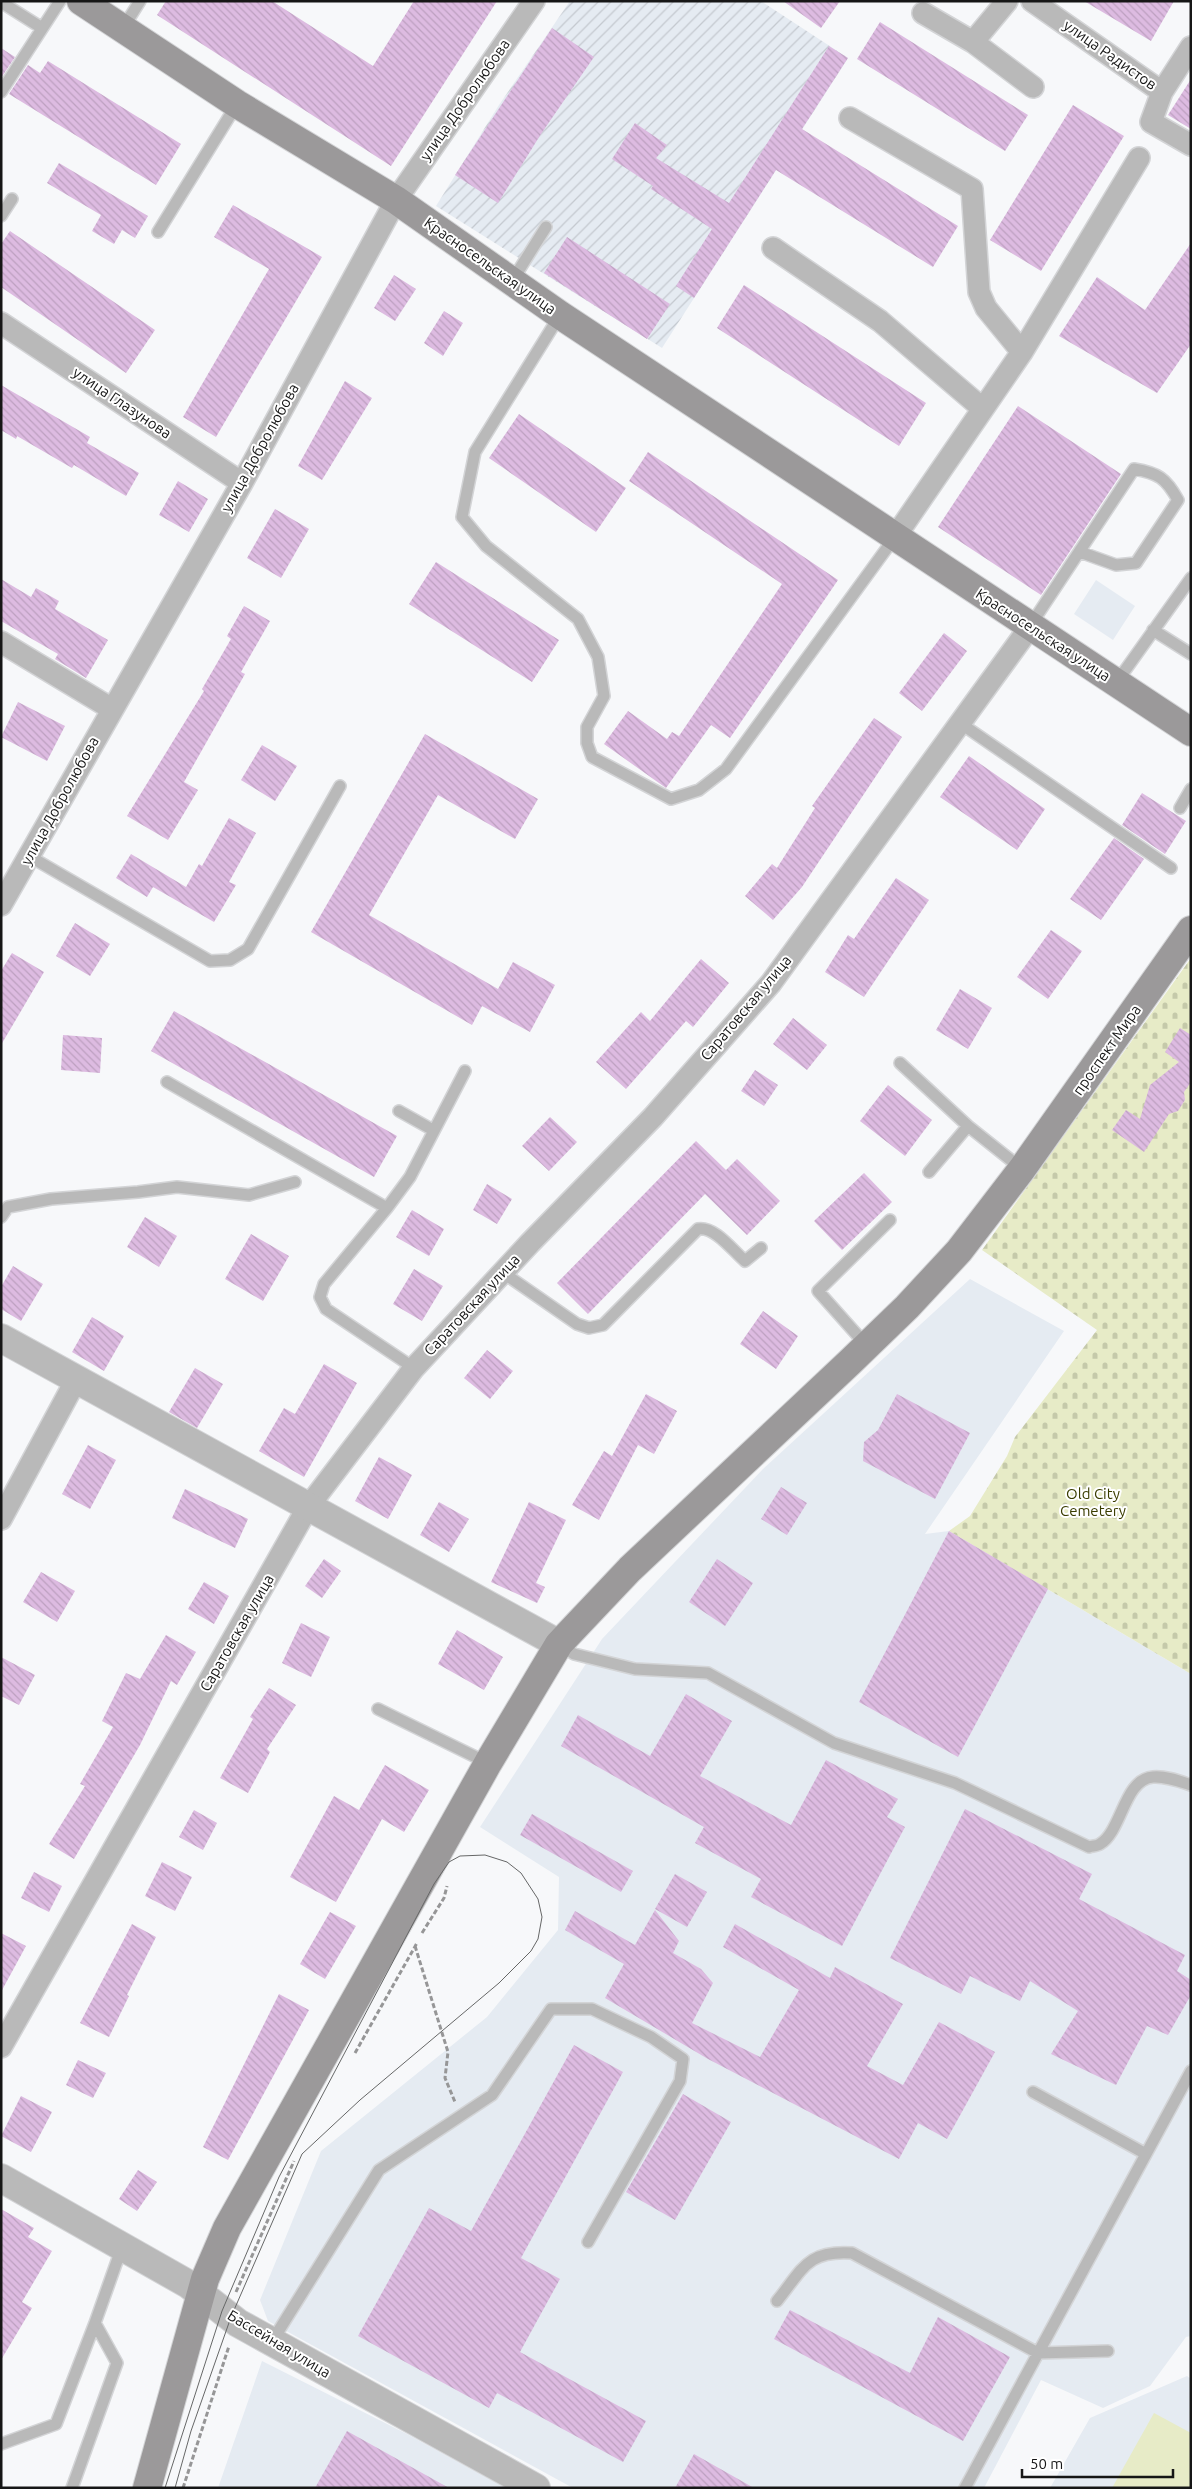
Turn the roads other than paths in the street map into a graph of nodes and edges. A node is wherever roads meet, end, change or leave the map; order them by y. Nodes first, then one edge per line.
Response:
1 (60, 1) edge
2 (81, 1) edge
3 (140, 1) edge
4 (534, 1) edge
5 (1006, 1) edge
6 (1032, 1) edge
7 (1, 2) edge
8 (924, 13) dead end
9 (42, 28) junction
10 (124, 28) junction
11 (973, 42) junction
12 (1191, 47) edge
13 (1033, 87) dead end
14 (1, 92) edge
15 (1162, 92) junction
16 (237, 104) junction
17 (850, 118) dead end
18 (1191, 145) edge
19 (1139, 158) dead end
20 (12, 199) dead end
21 (396, 200) junction
22 (1, 216) edge
23 (546, 227) dead end
24 (158, 232) dead end
25 (773, 248) dead end
26 (512, 281) junction
27 (560, 315) junction
28 (1, 323) edge
29 (1022, 352) junction
30 (983, 409) junction
31 (242, 483) junction
32 (895, 537) junction
33 (1080, 552) dead end
34 (1191, 578) edge
35 (1030, 627) junction
36 (1153, 630) junction
37 (1, 642) edge
38 (1191, 654) edge
39 (1116, 682) junction
40 (112, 709) junction
41 (960, 723) junction
42 (1191, 732) edge
43 (340, 786) dead end
44 (1191, 789) edge
45 (1180, 808) dead end
46 (30, 856) junction
47 (1171, 868) dead end
48 (1, 905) edge
49 (1191, 930) edge
50 (900, 1063) dead end
51 (465, 1071) dead end
52 (167, 1082) dead end
53 (399, 1111) dead end
54 (968, 1126) junction
55 (433, 1130) junction
56 (1022, 1169) junction
57 (930, 1172) dead end
58 (295, 1182) dead end
59 (387, 1208) junction
60 (1, 1218) edge
61 (890, 1220) dead end
62 (761, 1248) dead end
63 (502, 1272) junction
64 (1, 1338) edge
65 (867, 1346) junction
66 (414, 1368) junction
67 (76, 1380) junction
68 (308, 1508) junction
69 (1, 1519) edge
70 (559, 1644) junction
71 (378, 1709) dead end
72 (488, 1763) junction
73 (1191, 1785) edge
74 (1, 2047) edge
75 (1191, 2071) edge
76 (1033, 2092) dead end
77 (1146, 2154) junction
78 (1, 2178) edge
79 (588, 2242) dead end
80 (122, 2247) junction
81 (201, 2294) junction
82 (777, 2301) dead end
83 (95, 2323) junction
84 (271, 2343) junction
85 (1108, 2351) dead end
86 (1038, 2353) junction
87 (1, 2444) edge
88 (72, 2488) edge
89 (147, 2488) edge
90 (536, 2488) edge
91 (965, 2488) edge

1 - 9 lane
2 - 10 main road, Красносельская улица
3 - 10 lane
4 - 21 street, улица Добролюбова
5 - 11 street
6 - 15 street, улица Радистов
7 - 9 lane
8 - 11 street
9 - 14 lane
10 - 16 main road, Красносельская улица
11 - 13 street
12 - 15 street, улица Радистов
15 - 18 street, улица Радистов
16 - 21 main road, Красносельская улица
16 - 24 lane
17 - 29 street
19 - 29 street
20 - 22 lane
21 - 26 main road, Красносельская улица
21 - 31 street, улица Добролюбова
23 - 26 lane
25 - 30 street
26 - 27 main road, Красносельская улица
27 - 32 main road, Красносельская улица
27 - 32 lane
28 - 31 street, улица Глазунова
29 - 30 street
30 - 32 street
31 - 40 street, улица Добролюбова
32 - 35 main road, Красносельская улица
33 - 35 lane
34 - 36 lane
35 - 39 main road, Красносельская улица
35 - 41 street, Саратовская улица
36 - 38 lane
36 - 39 lane
37 - 40 street
39 - 42 main road, Красносельская улица
40 - 46 street, улица Добролюбова
41 - 47 lane
41 - 63 street, Саратовская улица
43 - 46 lane
44 - 45 lane
46 - 48 street, улица Добролюбова
49 - 56 main road, проспект Мира
50 - 54 lane
51 - 55 lane
52 - 59 lane
53 - 55 lane
54 - 56 lane
54 - 57 lane
55 - 59 lane
56 - 65 main road, проспект Мира
58 - 60 lane
59 - 66 lane
61 - 65 lane
62 - 63 lane
63 - 66 street, Саратовская улица
64 - 67 street
65 - 70 main road, проспект Мира
66 - 68 street, Саратовская улица
67 - 68 street
67 - 69 street
68 - 70 street
68 - 74 street, Саратовская улица
70 - 72 main road, проспект Мира
70 - 73 lane
71 - 72 lane
72 - 81 main road, проспект Мира
75 - 77 lane
76 - 77 lane
77 - 86 lane
78 - 80 street, Бассейная улица
79 - 84 lane
80 - 81 street, Бассейная улица
80 - 83 lane
81 - 84 street, Бассейная улица
81 - 89 main road, проспект Мира
82 - 86 lane
83 - 87 lane
83 - 88 lane
84 - 90 street, Бассейная улица
85 - 86 lane
86 - 91 lane

